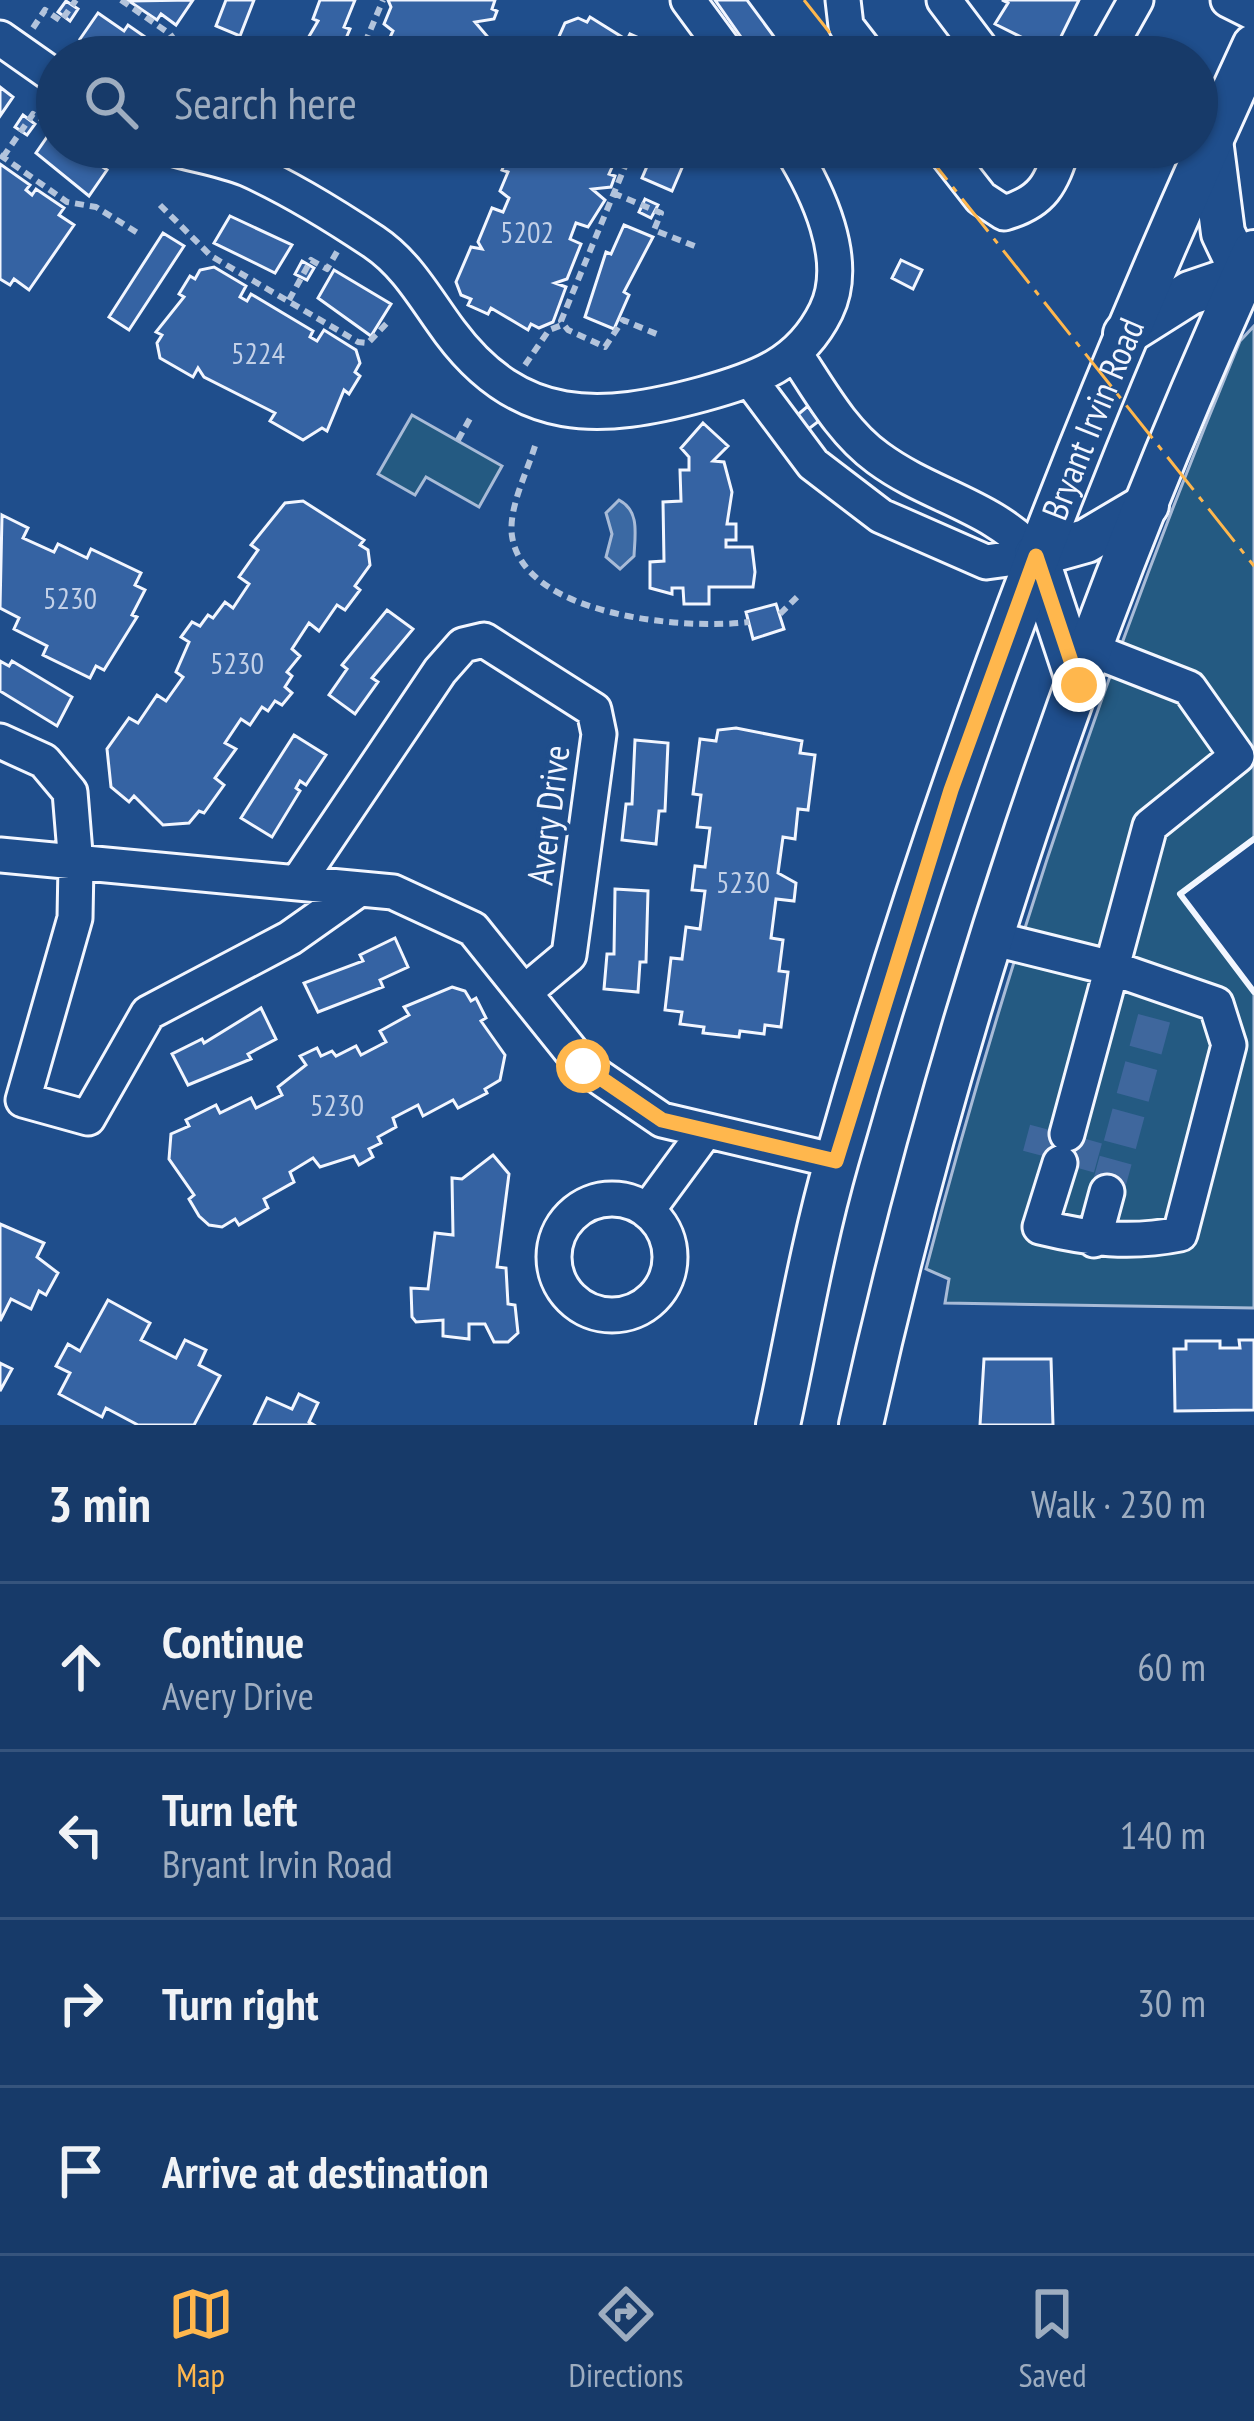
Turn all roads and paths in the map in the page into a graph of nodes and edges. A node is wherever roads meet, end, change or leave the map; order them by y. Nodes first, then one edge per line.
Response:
1 (76, 0) edge
2 (121, 0) edge
3 (383, 0) edge
4 (688, 0) edge
5 (843, 0) edge
6 (944, 0) edge
7 (1136, 0) edge
8 (1228, 0) edge
9 (1254, 13) edge
10 (171, 36) edge
11 (368, 36) edge
12 (715, 36) edge
13 (854, 36) edge
14 (971, 36) edge
15 (1116, 36) edge
16 (8, 44) edge
17 (1254, 46) edge
18 (36, 63) edge
19 (36, 116) edge
20 (1218, 124) edge
21 (2, 156) edge
22 (242, 168) edge
23 (623, 168) edge
24 (801, 168) edge
25 (957, 168) edge
26 (1056, 168) edge
27 (1198, 168) edge
28 (1215, 168) edge
29 (613, 193) junction
30 (160, 205) dead end
31 (351, 230) junction
32 (141, 235) dead end
33 (697, 247) dead end
34 (1250, 269) edge
35 (289, 300) junction
36 (387, 322) dead end
37 (562, 325) junction
38 (659, 335) dead end
39 (1123, 335) junction
40 (535, 350) dead end
41 (796, 355) junction
42 (751, 380) junction
43 (472, 415) dead end
44 (458, 440) dead end
45 (861, 444) junction
46 (535, 446) dead end
47 (832, 482) junction
48 (926, 488) junction
49 (1147, 505) junction
50 (903, 528) junction
51 (1036, 556) junction
52 (800, 594) dead end
53 (780, 614) dead end
54 (748, 622) dead end
55 (1086, 667) junction
56 (0, 741) edge
57 (0, 855) edge
58 (76, 865) junction
59 (298, 882) junction
60 (358, 890) junction
61 (995, 939) junction
62 (1112, 968) junction
63 (526, 991) junction
64 (705, 1132) junction
65 (836, 1161) junction
66 (1107, 1192) tunnel mouth
67 (647, 1211) dead end
68 (1094, 1240) junction
69 (778, 1425) edge
70 (861, 1425) edge

1 - 16 path
2 - 10 path
3 - 11 path
4 - 12 lane
5 - 13 lane
6 - 14 lane
7 - 15 lane
8 - 9 lane
16 - 18 lane
17 - 20 main road, Bryant Irvin Road
19 - 21 path
21 - 32 path
22 - 31 lane
23 - 29 path
24 - 41 lane
25 - 26 lane
27 - 39 main road, Bryant Irvin Road
28 - 34 main road
29 - 33 path
29 - 37 path
30 - 35 path
31 - 35 path
31 - 42 lane
34 - 39 main road
34 - 49 main road
35 - 36 path
37 - 38 path
37 - 40 path
39 - 51 main road, Bryant Irvin Road
41 - 42 lane
41 - 45 lane
42 - 47 lane
43 - 44 path
45 - 47 lane
45 - 48 lane
46 - 54 path
47 - 50 lane
48 - 50 lane
48 - 51 lane
49 - 51 main road
49 - 55 main road
50 - 51 lane
51 - 55 main road
51 - 65 main road, Bryant Irvin Road
52 - 53 path
55 - 61 main road
55 - 62 lane
56 - 58 lane
57 - 58 lane
58 - 59 lane
58 - 60 lane
59 - 60 lane
59 - 63 lane, Avery Drive
60 - 63 lane
61 - 62 lane
61 - 70 main road
62 - 68 lane
62 - 68 lane
63 - 64 lane
64 - 65 lane
64 - 67 lane
65 - 69 main road, Bryant Irvin Road
66 - 68 lane

